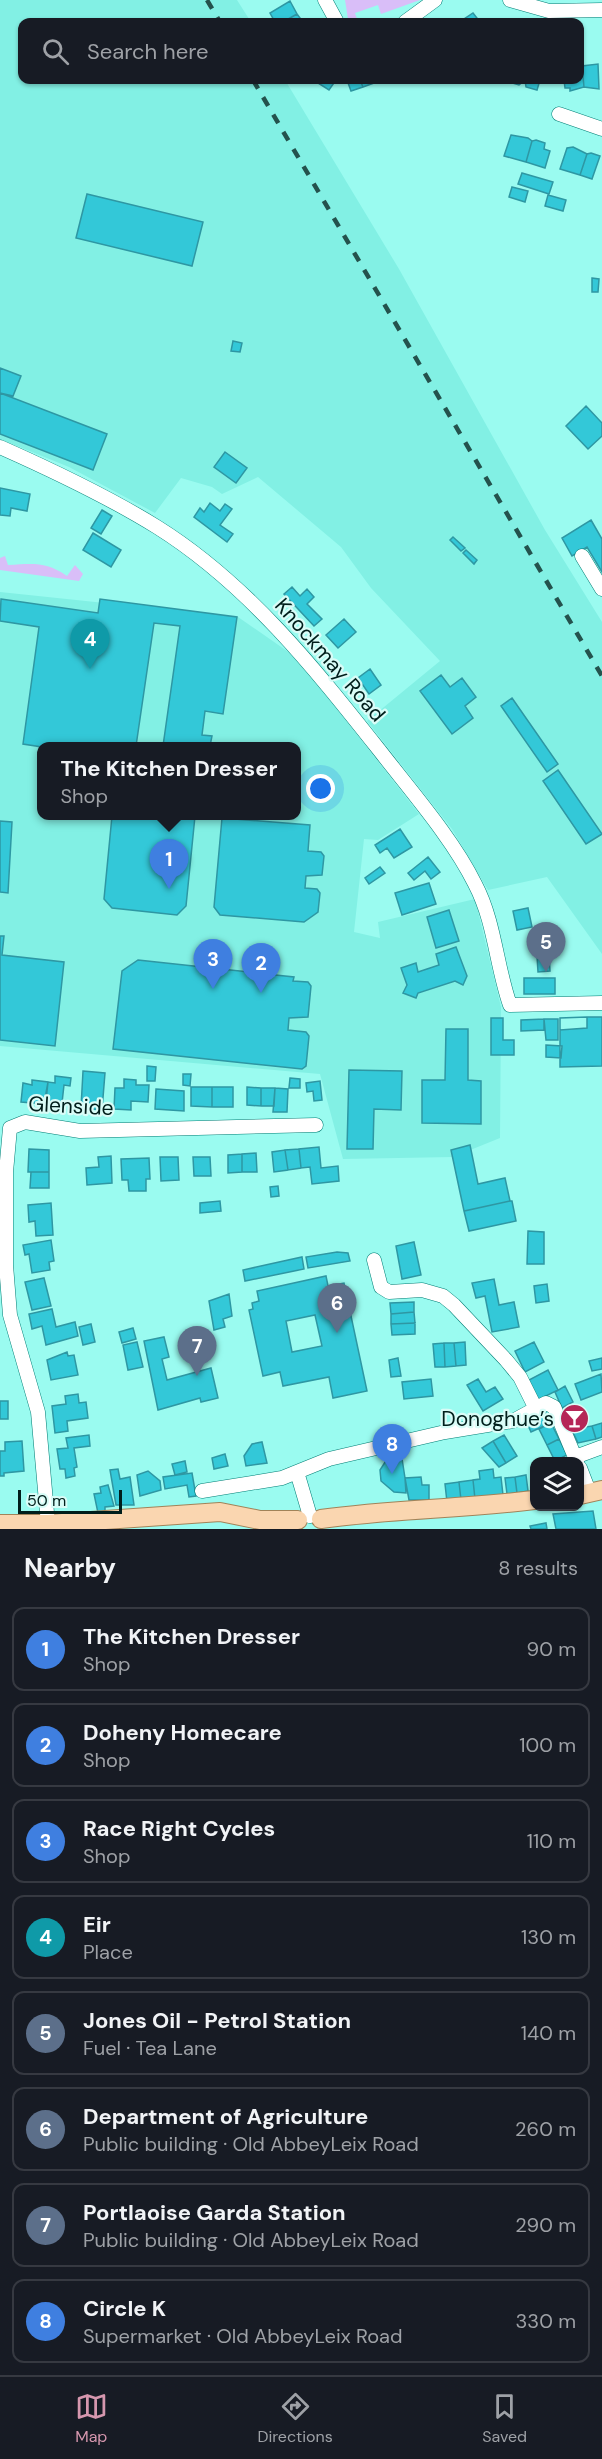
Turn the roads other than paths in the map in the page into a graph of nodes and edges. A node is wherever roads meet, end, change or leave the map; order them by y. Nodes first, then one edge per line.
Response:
1 (325, 0) edge
2 (435, 0) edge
3 (510, 0) edge
4 (602, 10) edge
5 (335, 18) edge
6 (410, 18) edge
7 (559, 114) dead end
8 (602, 129) edge
9 (0, 447) edge
10 (582, 556) dead end
11 (601, 584) edge
12 (602, 1003) edge
13 (316, 1125) dead end
14 (374, 1260) dead end
15 (536, 1409) junction
16 (602, 1447) edge
17 (575, 1457) edge
18 (584, 1458) edge
19 (297, 1472) junction
20 (584, 1476) edge
21 (202, 1491) dead end
22 (593, 1494) edge
23 (530, 1500) edge
24 (369, 1512) junction
25 (310, 1523) edge
26 (0, 1524) edge
27 (48, 1524) junction
28 (267, 1524) edge
29 (342, 1529) edge

1 - 5 street
2 - 6 street
3 - 4 street
7 - 8 street
9 - 12 street, Knockmay Road
10 - 11 street
13 - 27 street, Glenside
14 - 15 street
15 - 17 street
15 - 19 street
16 - 18 street
19 - 21 street
19 - 25 street
20 - 22 street
23 - 24 main road
24 - 25 main road
24 - 29 main road
25 - 28 main road
26 - 27 main road
27 - 28 main road

